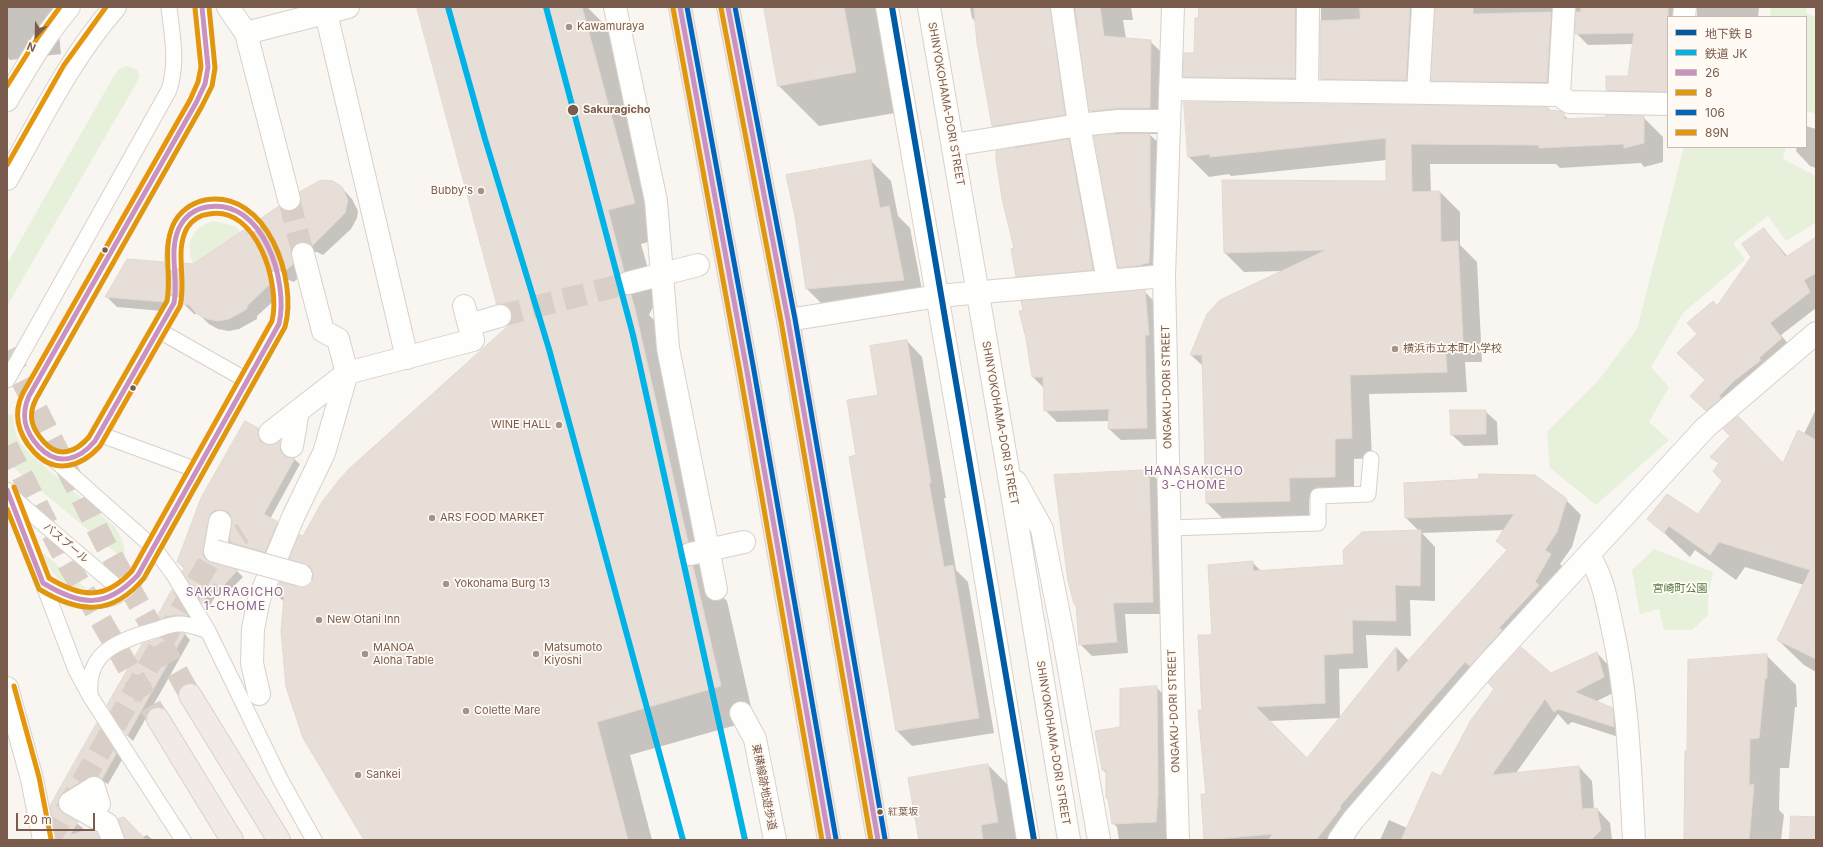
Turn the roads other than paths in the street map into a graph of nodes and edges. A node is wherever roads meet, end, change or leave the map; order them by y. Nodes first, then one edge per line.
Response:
1 (69, 7) edge
2 (115, 7) edge
3 (169, 7) edge
4 (202, 7) edge
5 (228, 7) edge
6 (348, 7) edge
7 (615, 7) edge
8 (680, 7) edge
9 (728, 7) edge
10 (886, 7) edge
11 (929, 7) edge
12 (1062, 7) edge
13 (1173, 7) edge
14 (1308, 7) edge
15 (1423, 7) edge
16 (1564, 7) edge
17 (326, 13) junction
18 (246, 34) junction
19 (1170, 89) junction
20 (1307, 91) junction
21 (1418, 93) junction
22 (1559, 95) junction
23 (7, 100) edge
24 (1667, 104) edge
25 (1168, 121) junction
26 (1079, 125) junction
27 (953, 145) junction
28 (7, 179) edge
29 (289, 199) tunnel mouth
30 (253, 224) dead end
31 (303, 254) tunnel mouth
32 (173, 263) dead end
33 (698, 265) dead end
34 (662, 274) junction
35 (1164, 276) junction
36 (277, 278) dead end
37 (1108, 281) junction
38 (628, 283) tunnel mouth
39 (978, 293) junction
40 (938, 296) junction
41 (174, 303) dead end
42 (500, 316) tunnel mouth
43 (788, 320) junction
44 (158, 330) junction
45 (1816, 333) edge
46 (407, 358) junction
47 (347, 373) junction
48 (7, 380) edge
49 (248, 381) junction
50 (298, 411) junction
51 (270, 433) dead end
52 (99, 434) junction
53 (292, 446) dead end
54 (49, 456) junction
55 (1371, 459) dead end
56 (1008, 467) junction
57 (197, 470) junction
58 (8, 492) edge
59 (220, 522) dead end
60 (1170, 528) junction
61 (744, 542) dead end
62 (154, 548) junction
63 (699, 552) junction
64 (1589, 554) junction
65 (301, 575) dead end
66 (43, 583) junction
67 (716, 589) dead end
68 (123, 592) junction
69 (208, 631) junction
70 (7, 688) edge
71 (259, 694) dead end
72 (190, 695) tunnel mouth
73 (90, 696) junction
74 (741, 713) dead end
75 (158, 719) tunnel mouth
76 (99, 804) dead end
77 (44, 840) edge
78 (113, 840) edge
79 (183, 840) edge
80 (232, 840) edge
81 (279, 840) edge
82 (314, 840) edge
83 (775, 840) edge
84 (829, 840) edge
85 (878, 840) edge
86 (1028, 840) edge
87 (1069, 840) edge
88 (1099, 840) edge
89 (1178, 840) edge
90 (1339, 840) edge
91 (1634, 840) edge

1 - 23 street
2 - 28 street
3 - 48 lane
4 - 54 lane
5 - 18 street
6 - 17 street
7 - 34 street
8 - 84 highway
9 - 43 highway
10 - 40 street
11 - 27 street, SHINYOKOHAMA-DORI STREET
12 - 26 street
13 - 19 street, ONGAKU-DORI STREET
14 - 20 street
15 - 21 street
16 - 22 street
17 - 18 street
17 - 46 street
18 - 29 street
19 - 20 street
19 - 25 street, ONGAKU-DORI STREET
20 - 21 street
21 - 22 street
22 - 24 street
25 - 26 street
25 - 35 street, ONGAKU-DORI STREET
26 - 27 street
26 - 37 street
27 - 39 street, SHINYOKOHAMA-DORI STREET
30 - 32 lane
31 - 47 street
33 - 34 street
34 - 38 street
34 - 63 street
35 - 37 street
35 - 60 street, ONGAKU-DORI STREET
36 - 49 lane
37 - 39 street
39 - 40 street
39 - 56 street, SHINYOKOHAMA-DORI STREET
40 - 43 street
40 - 86 street
41 - 44 lane
42 - 46 street
43 - 85 highway
44 - 49 lane
44 - 52 lane
45 - 64 street
46 - 47 street
47 - 50 street
47 - 71 street
49 - 57 lane
50 - 51 street
50 - 53 street
52 - 54 lane
52 - 57 lane
54 - 62 lane
55 - 60 lane
56 - 87 street, SHINYOKOHAMA-DORI STREET
56 - 88 street
57 - 62 lane
58 - 66 lane
58 - 68 lane, バスプール
59 - 65 street, bridge
60 - 89 street, ONGAKU-DORI STREET
61 - 63 street
62 - 68 lane
62 - 69 lane
63 - 67 street
64 - 90 street
64 - 91 street
66 - 68 lane
66 - 73 lane
69 - 73 lane
69 - 82 lane
70 - 77 street
72 - 81 highway
73 - 79 lane
74 - 83 street, 東横線跡地遊歩道
75 - 80 highway
76 - 78 street

